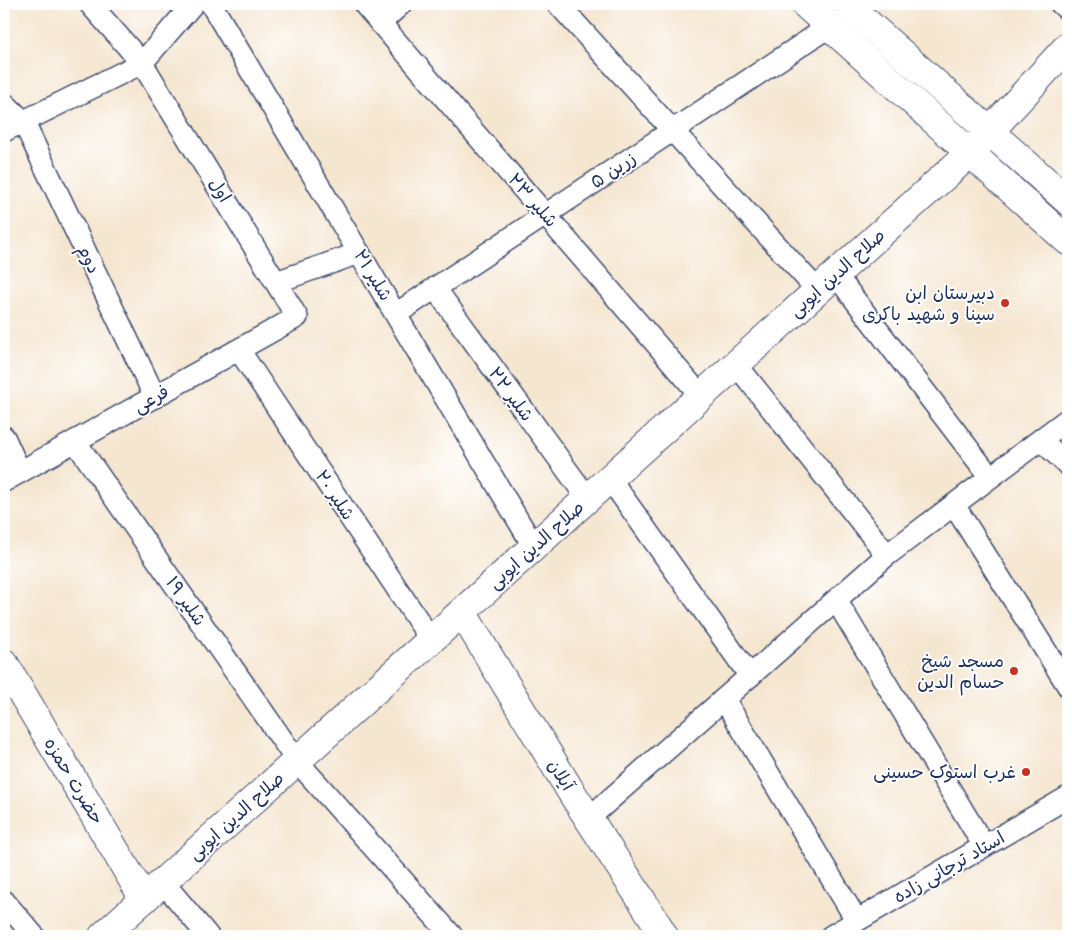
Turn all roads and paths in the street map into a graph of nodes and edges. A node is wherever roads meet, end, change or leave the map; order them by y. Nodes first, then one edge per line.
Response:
1 (90, 4) edge
2 (194, 4) edge
3 (211, 4) edge
4 (364, 4) edge
5 (401, 4) edge
6 (558, 4) edge
7 (805, 4) edge
8 (846, 4) edge
9 (1061, 4) edge
10 (1068, 10) edge
11 (380, 23) junction
12 (830, 26) junction
13 (1068, 46) edge
14 (142, 63) junction
15 (4, 103) edge
16 (23, 121) junction
17 (4, 130) edge
18 (673, 130) junction
19 (990, 132) junction
20 (970, 153) junction
21 (1068, 201) edge
22 (546, 215) junction
23 (1068, 241) edge
24 (359, 253) junction
25 (276, 282) junction
26 (827, 283) junction
27 (435, 288) junction
28 (396, 314) junction
29 (297, 317) joint
30 (239, 350) junction
31 (736, 364) junction
32 (701, 396) junction
33 (155, 397) junction
34 (1068, 419) edge
35 (4, 437) edge
36 (1041, 440) junction
37 (75, 441) junction
38 (1068, 465) edge
39 (12, 477) edge
40 (990, 477) junction
41 (610, 479) junction
42 (588, 499) junction
43 (954, 505) junction
44 (534, 547) junction
45 (887, 555) junction
46 (836, 600) junction
47 (462, 612) junction
48 (431, 640) junction
49 (4, 663) edge
50 (750, 676) junction
51 (1068, 686) edge
52 (724, 699) junction
53 (297, 761) junction
54 (1068, 797) edge
55 (589, 818) junction
56 (984, 846) junction
57 (154, 891) junction
58 (4, 901) edge
59 (857, 921) junction
60 (34, 936) edge
61 (103, 936) edge
62 (208, 936) edge
63 (452, 936) edge
64 (664, 936) edge
65 (830, 936) edge

1 - 14 street, اول
2 - 14 street
3 - 24 street, شلیر ۲۱
4 - 11 street, شلیر ۲۳
5 - 11 street
6 - 18 street
7 - 12 street
8 - 19 street
9 - 10 street
11 - 22 street, شلیر ۲۳
12 - 18 street, زرین ۵
12 - 20 street
13 - 19 street, صلاح الدین ایوبی
14 - 16 street
14 - 25 street, اول
15 - 16 street
16 - 17 street
16 - 33 street, دوم
18 - 22 street, زرین ۵
18 - 26 street
19 - 20 street, صلاح الدین ایوبی
19 - 21 street
20 - 23 street
20 - 26 street, صلاح الدین ایوبی
22 - 27 street, زرین ۵
22 - 32 street, شلیر ۲۳
24 - 25 street
24 - 28 street, شلیر ۲۱
25 - 29 street, اول
26 - 31 street, صلاح الدین ایوبی
26 - 40 street
27 - 28 street, زرین ۵
27 - 42 street, شلیر ۲۲
28 - 44 street, شلیر ۲۱
29 - 30 street, فرعی
30 - 33 street, فرعی
30 - 48 street, شلیر ۲۰
31 - 32 street, صلاح الدین ایوبی
31 - 45 street
32 - 41 street, صلاح الدین ایوبی
33 - 37 street, فرعی
34 - 36 street
35 - 39 street
36 - 38 street
36 - 40 street
37 - 39 street, فرعی
37 - 53 street, شلیر ۱۹
40 - 43 street
41 - 42 street, صلاح الدین ایوبی
41 - 50 street
42 - 44 street, صلاح الدین ایوبی
43 - 45 street
43 - 51 street
44 - 47 street, صلاح الدین ایوبی
45 - 46 street
46 - 50 street
46 - 56 street
47 - 48 street, صلاح الدین ایوبی
47 - 55 street, آیلان
48 - 53 street, صلاح الدین ایوبی
49 - 57 street, حضرت حمزه
50 - 52 street
52 - 55 street
52 - 59 street
53 - 57 street, صلاح الدین ایوبی
53 - 63 street, شلیر ۱۹
54 - 56 street, استاد ترجانی زاده
55 - 64 street, آیلان
56 - 59 street, استاد ترجانی زاده
57 - 61 street, صلاح الدین ایوبی
57 - 62 street
58 - 60 street
59 - 65 street, استاد ترجانی زاده

